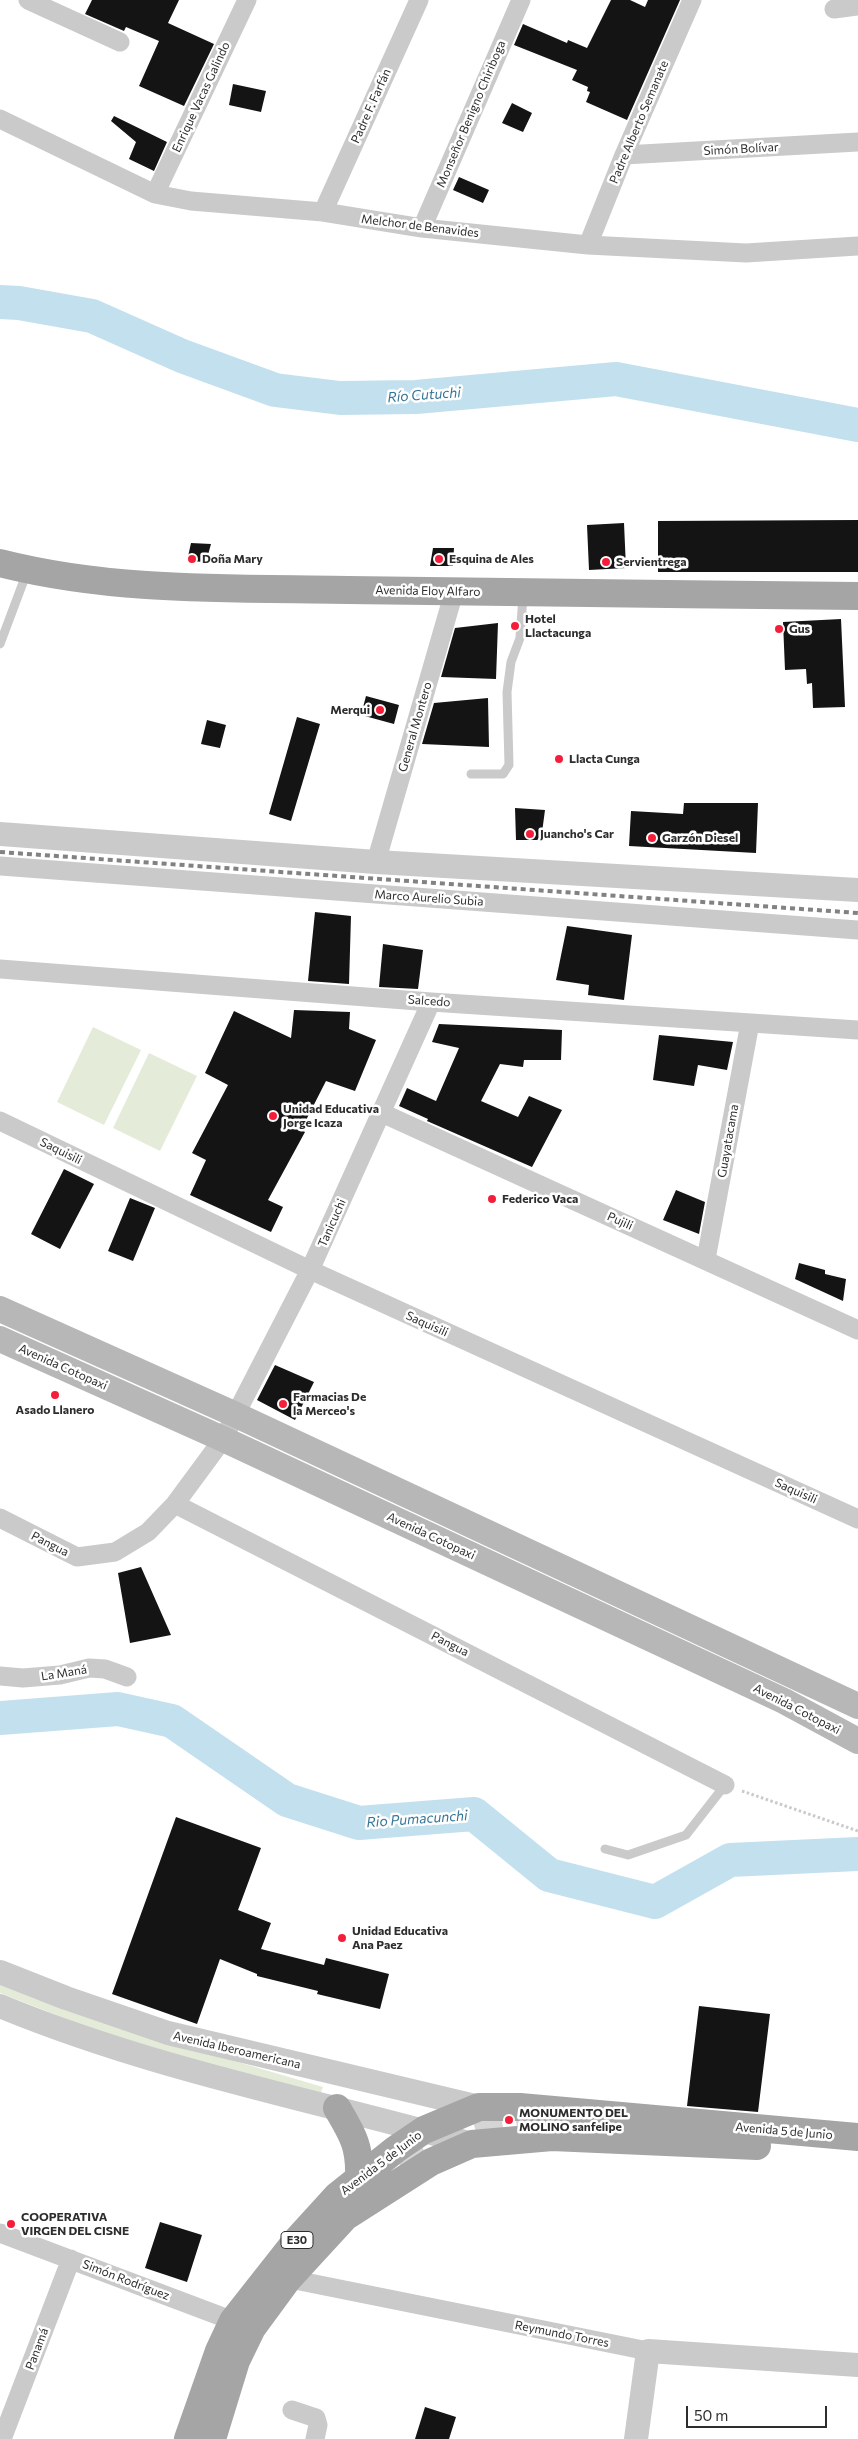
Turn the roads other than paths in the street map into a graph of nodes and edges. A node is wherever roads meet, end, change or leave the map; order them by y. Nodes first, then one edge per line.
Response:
1 (28, 0) edge
2 (246, 0) edge
3 (419, 0) edge
4 (521, 0) edge
5 (692, 0) edge
6 (858, 6) edge
7 (68, 8) edge
8 (834, 10) dead end
9 (120, 42) dead end
10 (0, 119) edge
11 (858, 142) edge
12 (624, 155) junction
13 (154, 194) junction
14 (323, 212) junction
15 (422, 228) junction
16 (588, 245) junction
17 (858, 246) edge
18 (0, 563) edge
19 (28, 570) junction
20 (454, 592) junction
21 (523, 593) junction
22 (858, 596) edge
23 (0, 644) edge
24 (471, 774) dead end
25 (0, 834) edge
26 (376, 862) junction
27 (0, 866) edge
28 (858, 890) edge
29 (858, 930) edge
30 (0, 969) edge
31 (431, 1002) junction
32 (750, 1023) junction
33 (858, 1030) edge
34 (382, 1113) junction
35 (0, 1121) edge
36 (706, 1260) junction
37 (310, 1270) junction
38 (0, 1309) edge
39 (858, 1330) edge
40 (0, 1339) edge
41 (234, 1414) junction
42 (223, 1439) junction
43 (175, 1504) junction
44 (0, 1518) edge
45 (858, 1519) edge
46 (0, 1676) edge
47 (127, 1677) dead end
48 (858, 1706) edge
49 (858, 1741) edge
50 (725, 1785) joint
51 (605, 1850) dead end
52 (0, 1972) edge
53 (0, 2006) edge
54 (479, 2107) junction
55 (337, 2108) junction
56 (532, 2119) tunnel mouth
57 (720, 2125) junction
58 (424, 2130) junction
59 (858, 2137) edge
60 (773, 2139) junction
61 (472, 2144) junction
62 (858, 2153) edge
63 (359, 2176) junction
64 (0, 2233) edge
65 (71, 2259) junction
66 (279, 2277) junction
67 (243, 2325) junction
68 (648, 2351) junction
69 (858, 2365) edge
70 (292, 2410) dead end
71 (2, 2439) edge
72 (188, 2439) edge
73 (212, 2439) edge
74 (315, 2439) edge
75 (636, 2439) edge

1 - 7 street
2 - 13 street, Enrique Vacas Galindo
3 - 14 street, Padre F. Farfán
4 - 15 street, Monseñor Benigno Chiriboga
5 - 12 street, Padre Alberto Semanate
6 - 8 street
7 - 9 street
10 - 13 street, Melchor de Benavides
11 - 12 street, Simón Bolívar
12 - 16 street, Padre Alberto Semanate
13 - 14 street, Melchor de Benavides
14 - 15 street, Melchor de Benavides
15 - 16 street, Melchor de Benavides
16 - 17 street, Melchor de Benavides
18 - 19 main road, Avenida Eloy Alfaro
19 - 20 main road, Avenida Eloy Alfaro
19 - 23 lane
20 - 21 main road, Avenida Eloy Alfaro
20 - 26 street, General Montero
21 - 22 main road, Avenida Eloy Alfaro
21 - 24 lane
25 - 26 street
26 - 28 street
27 - 29 street, Marco Aurelio Subia
30 - 31 street, Salcedo
31 - 32 street, Salcedo
31 - 34 street, Tanicuchi
32 - 33 street, Salcedo
32 - 36 street, Guayatacama
34 - 36 street, Pujili
34 - 37 street, Tanicuchi
35 - 37 street, Saquisili
36 - 39 street, Pujili
37 - 41 street, Tanicuchi
37 - 45 street, Saquisili
38 - 41 main road
40 - 42 main road, Avenida Cotopaxi
41 - 42 street, Tanicuchi
41 - 48 main road
42 - 43 street, Pangua
42 - 49 main road, Avenida Cotopaxi
43 - 44 street, Pangua
43 - 50 street, Pangua
46 - 47 street, La Maná
50 - 51 lane
52 - 54 street, Avenida Iberoamericana
53 - 55 street
54 - 57 main road, Avenida 5 de Junio / E30
54 - 58 main road, Avenida 5 de Junio / E30
55 - 58 street
55 - 63 main road
56 - 57 main road
57 - 60 main road, Avenida 5 de Junio / E30
58 - 61 street
58 - 63 main road, Avenida 5 de Junio / E30
59 - 60 main road, Avenida 5 de Junio / E30
60 - 61 main road, Avenida 5 de Junio / E30
60 - 62 main road, Avenida 5 de Junio / E30
61 - 66 main road, Avenida 5 de Junio / E30
63 - 66 main road, Avenida 5 de Junio / E30
64 - 65 street, Simón Rodríguez
65 - 67 street, Simón Rodríguez
65 - 71 street, Panamá
66 - 67 main road, Avenida 5 de Junio / E30
66 - 68 street, Reymundo Torres
67 - 72 main road, Avenida 5 de Junio / E30
67 - 73 main road, Avenida 5 de Junio / E30
68 - 69 street, Reymundo Torres
68 - 75 street
70 - 74 street

